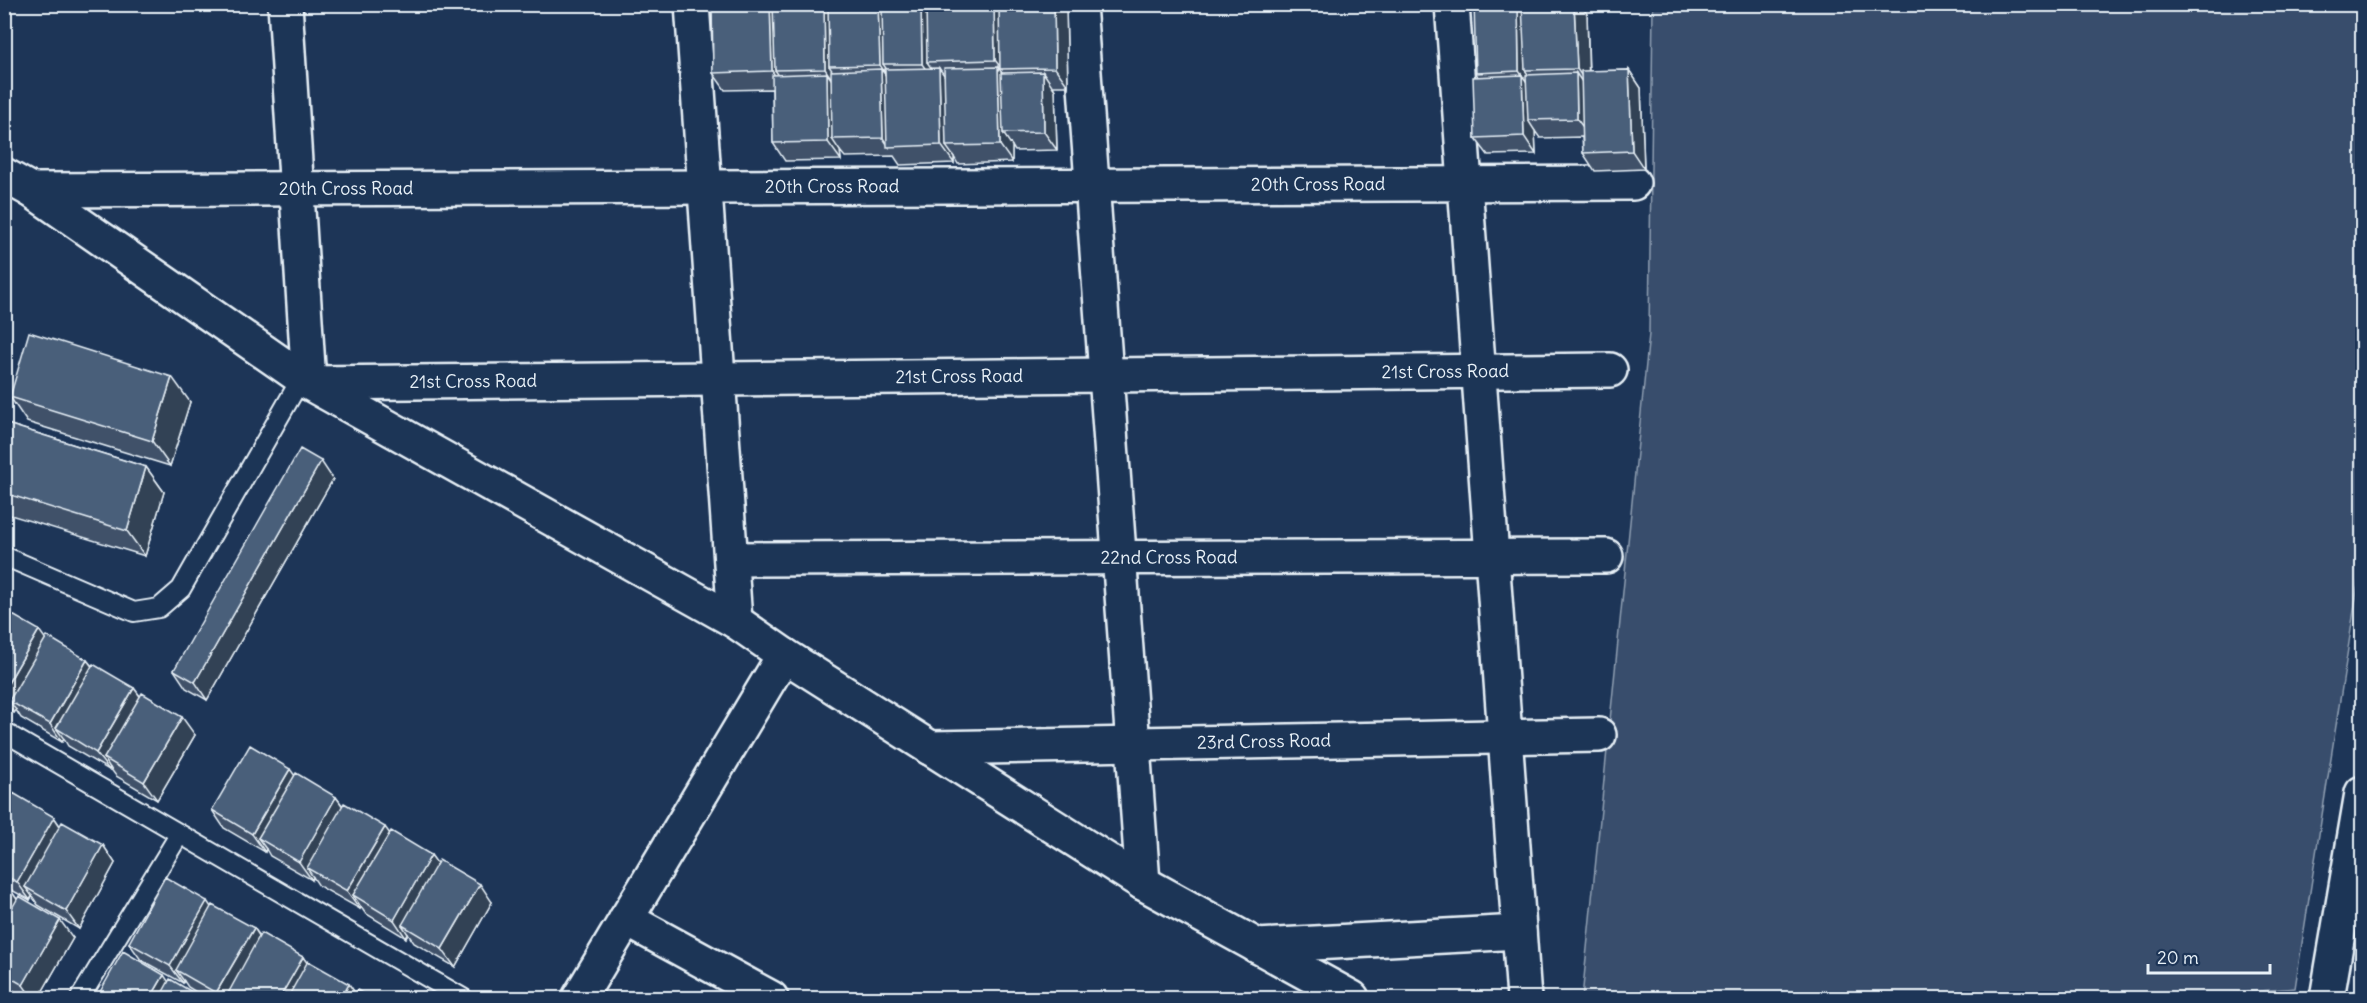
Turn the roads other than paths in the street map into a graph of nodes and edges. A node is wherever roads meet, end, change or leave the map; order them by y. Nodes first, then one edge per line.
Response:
1 (285, 4) edge
2 (693, 4) edge
3 (1079, 4) edge
4 (1452, 4) edge
5 (18, 182) edge
6 (1633, 183) dead end
7 (1464, 184) junction
8 (1092, 186) junction
9 (705, 187) junction
10 (297, 190) junction
11 (1610, 370) dead end
12 (1478, 371) junction
13 (1107, 375) junction
14 (718, 379) junction
15 (306, 380) junction
16 (4, 556) edge
17 (1491, 556) junction
18 (1606, 556) dead end
19 (1119, 557) junction
20 (731, 559) junction
21 (735, 621) junction
22 (784, 655) junction
23 (4, 732) edge
24 (1599, 735) dead end
25 (1504, 737) junction
26 (1133, 744) junction
27 (930, 748) junction
28 (2362, 793) edge
29 (179, 835) junction
30 (1143, 884) junction
31 (626, 919) junction
32 (1519, 932) junction
33 (1257, 946) junction
34 (80, 999) edge
35 (463, 999) edge
36 (579, 999) edge
37 (771, 999) edge
38 (1352, 999) edge
39 (1524, 999) edge
40 (2327, 999) edge

1 - 10 street
2 - 9 street
3 - 8 street
4 - 7 street
5 - 10 street, 20th Cross Road
5 - 15 street
6 - 7 street, 20th Cross Road
7 - 8 street, 20th Cross Road
7 - 12 street
8 - 9 street, 20th Cross Road
8 - 13 street
9 - 10 street, 20th Cross Road
9 - 14 street
10 - 15 street
11 - 12 street, 21st Cross Road
12 - 13 street, 21st Cross Road
12 - 17 street
13 - 14 street, 21st Cross Road
13 - 19 street
14 - 15 street, 21st Cross Road
14 - 20 street
15 - 16 lane
15 - 21 street
17 - 18 street, 22nd Cross Road
17 - 19 street, 22nd Cross Road
17 - 25 street
19 - 20 street, 22nd Cross Road
19 - 26 street
20 - 21 street
21 - 22 street
22 - 27 street
22 - 31 street
23 - 29 lane
24 - 25 street, 23rd Cross Road
25 - 26 street, 23rd Cross Road
25 - 32 street
26 - 27 street, 23rd Cross Road
26 - 30 street
27 - 30 street
28 - 40 street
29 - 34 lane
29 - 35 lane
30 - 33 street
31 - 36 street
31 - 37 street
32 - 33 street
32 - 39 street
33 - 38 street

